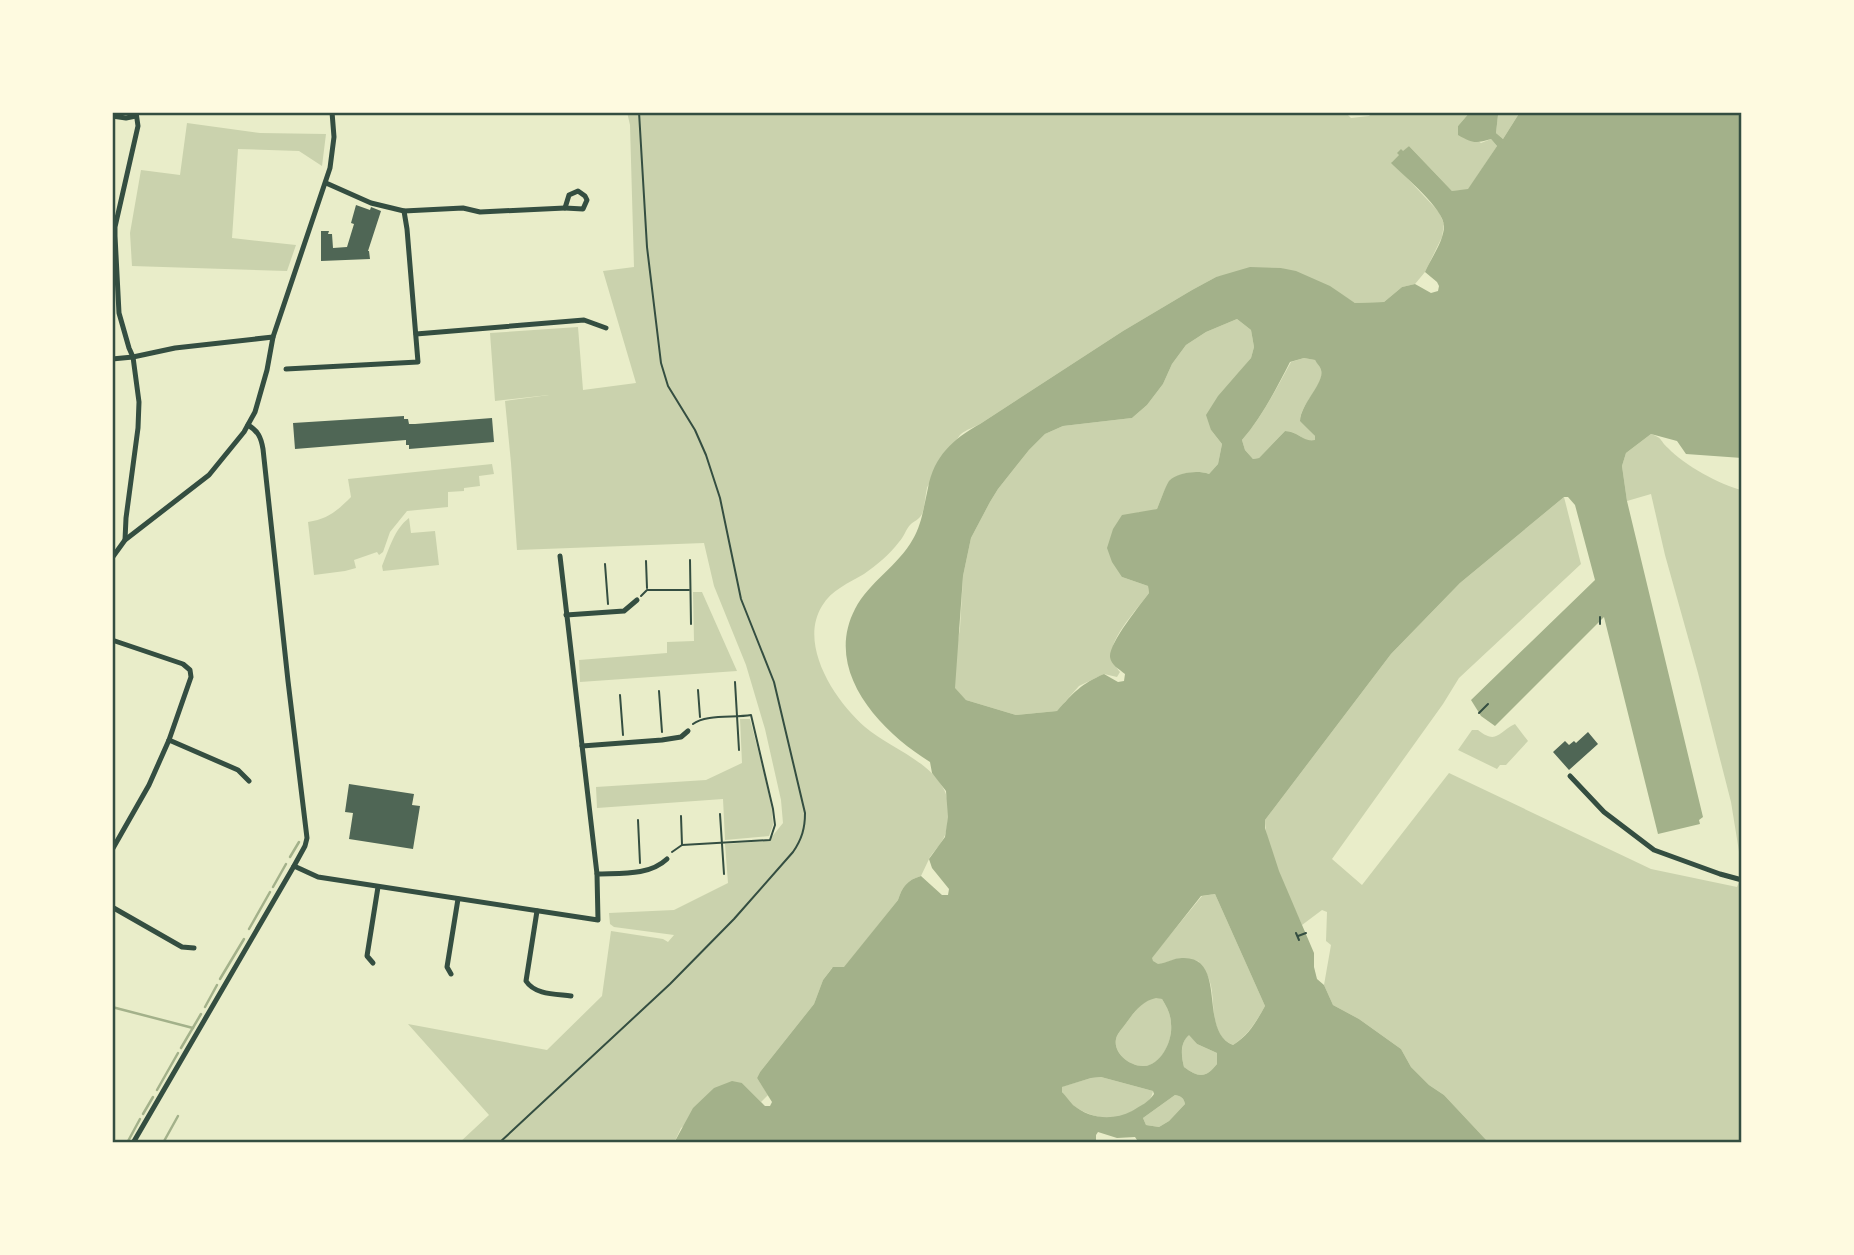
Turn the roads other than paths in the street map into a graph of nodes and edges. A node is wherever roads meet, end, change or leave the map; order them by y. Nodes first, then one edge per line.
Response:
1 (332, 112) edge
2 (136, 114) edge
3 (112, 116) edge
4 (326, 183) junction
5 (565, 208) junction
6 (404, 211) junction
7 (113, 236) edge
8 (607, 328) dead end
9 (416, 334) junction
10 (273, 337) junction
11 (133, 357) junction
12 (112, 359) edge
13 (286, 369) dead end
14 (248, 425) junction
15 (125, 540) junction
16 (559, 556) dead end
17 (112, 558) edge
18 (637, 600) road end
19 (566, 615) junction
20 (112, 640) edge
21 (688, 731) road end
22 (169, 740) junction
23 (582, 746) junction
24 (1570, 776) dead end
25 (249, 781) dead end
26 (112, 850) edge
27 (667, 859) road end
28 (295, 866) junction
29 (597, 874) junction
30 (1742, 880) edge
31 (378, 887) junction
32 (458, 899) junction
33 (112, 907) edge
34 (537, 912) junction
35 (194, 948) dead end
36 (373, 963) dead end
37 (451, 974) dead end
38 (571, 996) dead end
39 (133, 1143) edge

1 - 4 street
2 - 3 street
2 - 7 street
4 - 6 street
4 - 10 street
5 - 5 street
5 - 6 street
6 - 9 street
7 - 11 street
8 - 9 street
9 - 13 street
10 - 11 street
10 - 14 street
11 - 12 street
11 - 15 street
14 - 15 street
14 - 28 street
15 - 17 street
16 - 19 street
18 - 19 street
19 - 23 street
20 - 22 street
21 - 23 street
22 - 25 street
22 - 26 street
23 - 29 street
24 - 30 street
27 - 29 street
28 - 31 street
28 - 39 street
29 - 34 street
31 - 32 street
31 - 36 street
32 - 34 street
32 - 37 street
33 - 35 street
34 - 38 street

